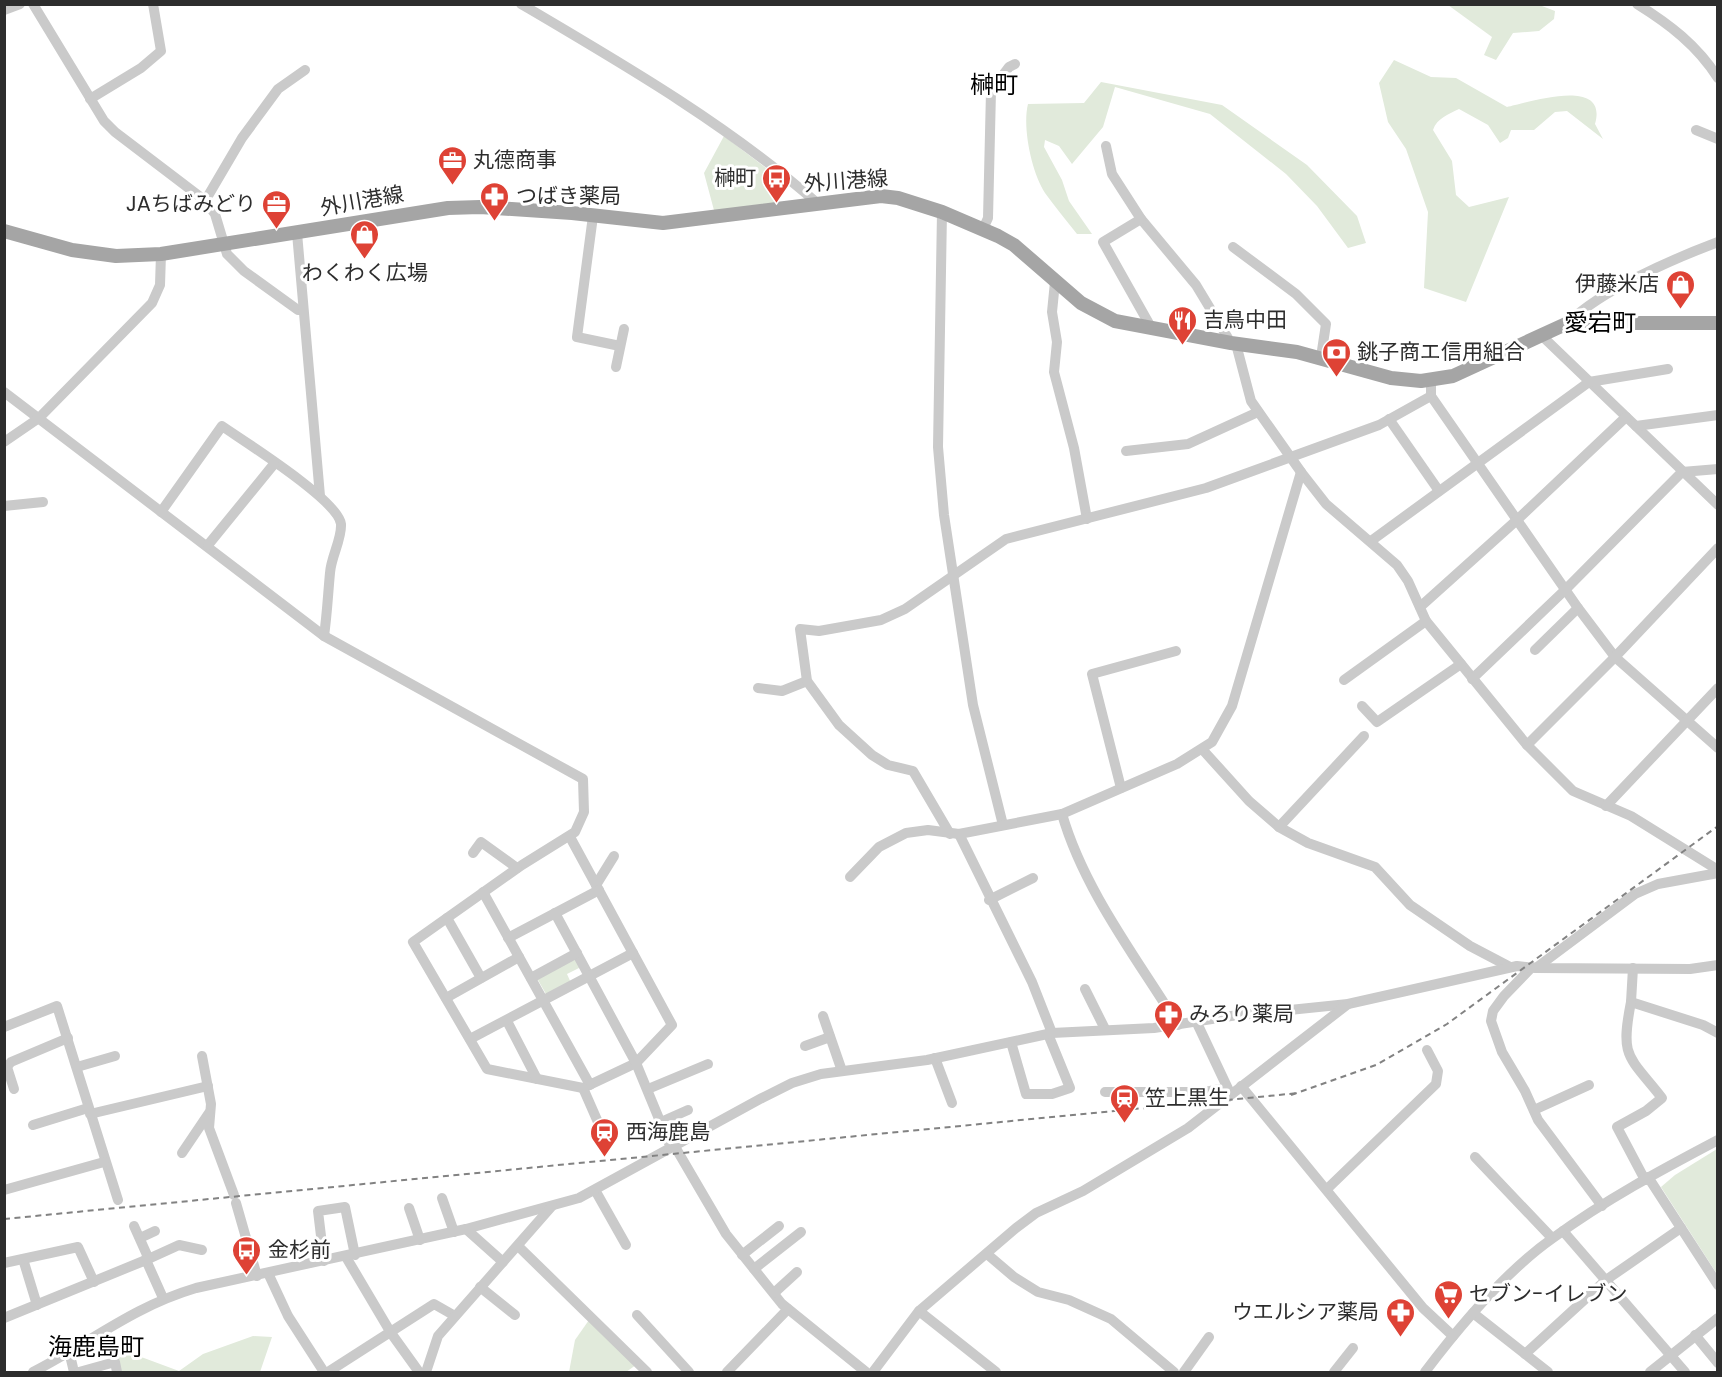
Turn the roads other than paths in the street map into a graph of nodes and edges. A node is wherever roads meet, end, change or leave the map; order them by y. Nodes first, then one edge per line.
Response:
1 (20, 4) edge
2 (33, 4) edge
3 (153, 4) edge
4 (521, 4) edge
5 (1636, 4) edge
6 (4, 10) edge
7 (1015, 64) dead end
8 (305, 70) dead end
9 (1718, 78) edge
10 (90, 99) junction
11 (1696, 130) dead end
12 (1718, 139) edge
13 (1106, 146) dead end
14 (204, 201) junction
15 (817, 203) junction
16 (942, 212) junction
17 (594, 216) junction
18 (1141, 219) junction
19 (983, 229) junction
20 (4, 231) edge
21 (297, 233) junction
22 (1718, 242) edge
23 (225, 246) junction
24 (1233, 247) dead end
25 (161, 254) junction
26 (1055, 282) junction
27 (302, 310) junction
28 (1568, 323) junction
29 (1718, 323) edge
30 (624, 329) dead end
31 (1152, 329) junction
32 (1541, 335) junction
33 (1234, 344) junction
34 (620, 346) junction
35 (1321, 357) junction
36 (616, 367) dead end
37 (1668, 369) dead end
38 (1431, 380) junction
39 (1589, 382) junction
40 (4, 392) edge
41 (1431, 396) junction
42 (1258, 412) junction
43 (1718, 415) edge
44 (1626, 417) junction
45 (39, 418) junction
46 (1389, 419) junction
47 (1636, 426) junction
48 (4, 442) edge
49 (1126, 451) dead end
50 (1292, 458) junction
51 (1478, 463) junction
52 (274, 464) junction
53 (1718, 469) edge
54 (1301, 472) junction
55 (1682, 472) junction
56 (1439, 491) junction
57 (320, 496) junction
58 (43, 502) dead end
59 (1718, 505) edge
60 (4, 506) edge
61 (161, 512) junction
62 (1087, 519) junction
63 (1518, 519) junction
64 (1371, 541) junction
65 (208, 545) junction
66 (1718, 548) edge
67 (954, 574) junction
68 (1565, 590) junction
69 (1420, 607) junction
70 (1578, 608) junction
71 (1426, 621) junction
72 (324, 636) junction
73 (1176, 651) dead end
74 (1536, 651) dead end
75 (1616, 657) junction
76 (1461, 664) junction
77 (1472, 679) junction
78 (1344, 680) dead end
79 (807, 681) junction
80 (758, 688) dead end
81 (1718, 688) edge
82 (1362, 706) dead end
83 (1686, 721) junction
84 (1364, 736) dead end
85 (1527, 745) junction
86 (1718, 748) edge
87 (1202, 749) junction
88 (1121, 788) junction
89 (1606, 806) junction
90 (1062, 814) junction
91 (1003, 825) junction
92 (1279, 827) junction
93 (955, 834) junction
94 (570, 837) junction
95 (473, 853) dead end
96 (614, 856) dead end
97 (517, 868) junction
98 (1718, 872) edge
99 (849, 877) dead end
100 (1033, 878) dead end
101 (597, 887) junction
102 (483, 892) junction
103 (989, 900) junction
104 (555, 913) junction
105 (447, 918) junction
106 (508, 938) junction
107 (577, 953) junction
108 (633, 953) junction
109 (519, 957) junction
110 (1718, 965) edge
111 (1510, 967) junction
112 (1534, 968) junction
113 (1633, 968) junction
114 (589, 976) junction
115 (481, 978) junction
116 (531, 978) junction
117 (1085, 989) dead end
118 (446, 998) junction
119 (543, 1001) junction
120 (1631, 1002) junction
121 (1348, 1004) junction
122 (823, 1016) dead end
123 (507, 1021) junction
124 (1196, 1021) junction
125 (1178, 1025) junction
126 (4, 1028) edge
127 (1105, 1029) junction
128 (1050, 1034) junction
129 (1718, 1034) edge
130 (830, 1037) junction
131 (68, 1038) junction
132 (470, 1039) junction
133 (1011, 1042) junction
134 (805, 1046) dead end
135 (1427, 1050) dead end
136 (116, 1056) dead end
137 (202, 1056) dead end
138 (935, 1058) junction
139 (636, 1063) junction
140 (708, 1064) dead end
141 (77, 1067) junction
142 (842, 1071) junction
143 (537, 1079) junction
144 (1589, 1085) dead end
145 (208, 1086) junction
146 (1241, 1086) junction
147 (587, 1087) junction
148 (14, 1089) dead end
149 (648, 1089) junction
150 (1228, 1091) junction
151 (1105, 1092) dead end
152 (952, 1103) dead end
153 (688, 1110) dead end
154 (1534, 1110) junction
155 (89, 1111) junction
156 (209, 1112) junction
157 (661, 1122) junction
158 (33, 1125) dead end
159 (601, 1129) dead end
160 (1718, 1140) edge
161 (674, 1145) junction
162 (182, 1153) dead end
163 (1475, 1157) dead end
164 (104, 1162) junction
165 (1646, 1178) junction
166 (1327, 1189) junction
167 (4, 1190) edge
168 (595, 1190) junction
169 (442, 1198) dead end
170 (118, 1200) dead end
171 (552, 1206) junction
172 (1602, 1206) junction
173 (409, 1208) dead end
174 (134, 1226) dead end
175 (779, 1226) dead end
176 (1681, 1228) junction
177 (466, 1229) junction
178 (155, 1231) dead end
179 (1563, 1231) junction
180 (454, 1232) junction
181 (801, 1232) dead end
182 (140, 1238) junction
183 (1552, 1238) junction
184 (420, 1240) junction
185 (626, 1245) dead end
186 (518, 1246) junction
187 (201, 1250) dead end
188 (987, 1254) junction
189 (742, 1255) junction
190 (350, 1256) junction
191 (23, 1259) junction
192 (146, 1260) junction
193 (324, 1261) junction
194 (503, 1262) junction
195 (4, 1263) edge
196 (754, 1269) junction
197 (797, 1272) dead end
198 (262, 1274) junction
199 (1606, 1280) junction
200 (94, 1282) junction
201 (1718, 1285) edge
202 (480, 1287) junction
203 (774, 1293) junction
204 (163, 1298) junction
205 (37, 1305) junction
206 (788, 1309) junction
207 (919, 1311) junction
208 (1473, 1313) junction
209 (515, 1314) dead end
210 (637, 1315) dead end
211 (455, 1316) junction
212 (4, 1318) edge
213 (1718, 1318) edge
214 (391, 1333) junction
215 (1695, 1335) junction
216 (1453, 1336) junction
217 (1209, 1337) dead end
218 (1353, 1348) dead end
219 (69, 1351) junction
220 (1525, 1354) junction
221 (1671, 1355) junction
222 (1718, 1363) edge
223 (324, 1369) edge
224 (34, 1372) edge
225 (74, 1372) edge
226 (79, 1372) edge
227 (117, 1372) edge
228 (312, 1372) edge
229 (419, 1372) edge
230 (426, 1372) edge
231 (647, 1372) edge
232 (689, 1372) edge
233 (727, 1372) edge
234 (866, 1372) edge
235 (873, 1372) edge
236 (996, 1372) edge
237 (1173, 1372) edge
238 (1184, 1372) edge
239 (1334, 1372) edge
240 (1425, 1372) edge
241 (1548, 1372) edge
242 (1650, 1372) edge
243 (1685, 1372) edge

1 - 6 street
2 - 10 street
3 - 10 street
4 - 15 street
5 - 9 street
7 - 19 street
8 - 14 street
10 - 14 street
11 - 12 street
13 - 18 street
14 - 23 street
15 - 16 main road, 外川港線
15 - 17 main road, 外川港線
16 - 19 main road, 外川港線
16 - 67 street
17 - 21 main road, 外川港線
17 - 34 street
18 - 31 street
18 - 33 street
19 - 26 main road, 外川港線
20 - 25 main road, 外川港線
21 - 23 main road, 外川港線
21 - 27 street
22 - 28 street
23 - 25 main road, 外川港線
23 - 27 street
24 - 35 street
25 - 45 street
26 - 31 main road, 外川港線
26 - 62 street
27 - 57 street
28 - 29 main road, 外川港線
28 - 32 main road, 外川港線
30 - 34 street
31 - 33 main road, 外川港線
32 - 38 main road, 外川港線
32 - 39 street
33 - 35 main road, 外川港線
33 - 42 street
34 - 36 street
35 - 38 main road, 外川港線
37 - 39 street
38 - 41 street
39 - 44 street
39 - 51 street
40 - 45 street
41 - 46 street
41 - 51 street
42 - 49 street
42 - 50 street
43 - 47 street
44 - 47 street
44 - 63 street
45 - 48 street
45 - 61 street
46 - 50 street
46 - 56 street
47 - 55 street
50 - 54 street
50 - 62 street
51 - 56 street
51 - 63 street
52 - 57 street
52 - 61 street
52 - 65 street
53 - 55 street
54 - 64 street
54 - 87 street
55 - 59 street
55 - 68 street
56 - 64 street
57 - 72 street
58 - 60 street
61 - 65 street
62 - 67 street
63 - 68 street
63 - 69 street
64 - 69 street
65 - 72 street
66 - 75 street
67 - 79 street
67 - 91 street
68 - 70 street
68 - 77 street
69 - 71 street
70 - 74 street
70 - 75 street
71 - 76 street
71 - 78 street
72 - 94 street
73 - 88 street
75 - 83 street
75 - 85 street
76 - 77 street
76 - 82 street
77 - 85 street
79 - 80 street
79 - 93 street
81 - 83 street
83 - 86 street
83 - 89 street
84 - 92 street
85 - 89 street
87 - 88 street
87 - 92 street
88 - 90 street
89 - 98 street
90 - 91 street
90 - 125 street
91 - 93 street
92 - 111 street
93 - 99 street
93 - 103 street
94 - 97 street
94 - 101 street
95 - 97 street
96 - 101 street
97 - 102 street
98 - 112 street
100 - 103 street
101 - 104 street
101 - 108 street
102 - 105 street
102 - 106 street
103 - 128 street
104 - 106 street
104 - 107 street
105 - 115 street
105 - 118 street
106 - 109 street
107 - 114 street
107 - 116 street
108 - 114 street
108 - 139 street
109 - 115 street
109 - 116 street
110 - 113 street
111 - 112 street
111 - 121 street
112 - 113 street
112 - 154 street
113 - 120 street
114 - 119 street
114 - 139 street
115 - 118 street
116 - 119 street
117 - 127 street
118 - 132 street
119 - 123 street
119 - 147 street
120 - 129 street
120 - 165 street
121 - 124 street
121 - 146 street
122 - 130 street
123 - 132 street
123 - 143 street
124 - 125 street
124 - 150 street
125 - 127 street
126 - 131 street
127 - 128 street
128 - 133 street
128 - 133 street
130 - 134 street
130 - 142 street
131 - 141 street
131 - 148 street
132 - 143 street
133 - 138 street
135 - 166 street
136 - 141 street
137 - 145 street
138 - 142 street
138 - 152 street
139 - 147 street
139 - 149 street
140 - 149 street
141 - 155 street
142 - 161 street
143 - 147 street
144 - 154 street
145 - 155 street
145 - 156 street
146 - 150 street
146 - 166 street
147 - 159 street
149 - 157 street
150 - 151 street
150 - 188 street
153 - 157 street
154 - 172 street
155 - 158 street
155 - 164 street
156 - 162 street
156 - 198 street
157 - 161 street
160 - 165 street
161 - 168 street
161 - 189 street
163 - 183 street
164 - 167 street
164 - 170 street
165 - 172 street
165 - 176 street
166 - 216 street
168 - 171 street
168 - 185 street
169 - 180 street
171 - 177 street
171 - 186 street
172 - 179 street
173 - 184 street
174 - 182 street
175 - 189 street
176 - 199 street
176 - 201 street
177 - 180 street
177 - 194 street
178 - 182 street
179 - 183 street
179 - 199 street
180 - 184 street
181 - 196 street
182 - 192 street
183 - 208 street
184 - 190 street
186 - 194 street
186 - 231 street
187 - 192 street
188 - 207 street
188 - 237 street
189 - 196 street
190 - 193 street
190 - 193 street
190 - 214 street
191 - 195 street
191 - 200 street
191 - 205 street
192 - 200 street
192 - 204 street
193 - 198 street
194 - 202 street
196 - 203 street
197 - 203 street
198 - 204 street
198 - 223 street
199 - 220 street
199 - 221 street
200 - 205 street
202 - 209 street
202 - 211 street
203 - 206 street
204 - 219 street
205 - 212 street
206 - 233 street
206 - 234 street
207 - 235 street
207 - 236 street
208 - 216 street
208 - 220 street
210 - 232 street
211 - 214 street
211 - 230 street
213 - 215 street
214 - 223 street
214 - 229 street
215 - 221 street
215 - 222 street
216 - 240 street
217 - 238 street
218 - 239 street
219 - 224 street
219 - 225 street
220 - 241 street
221 - 242 street
221 - 243 street
223 - 228 street
226 - 227 street

